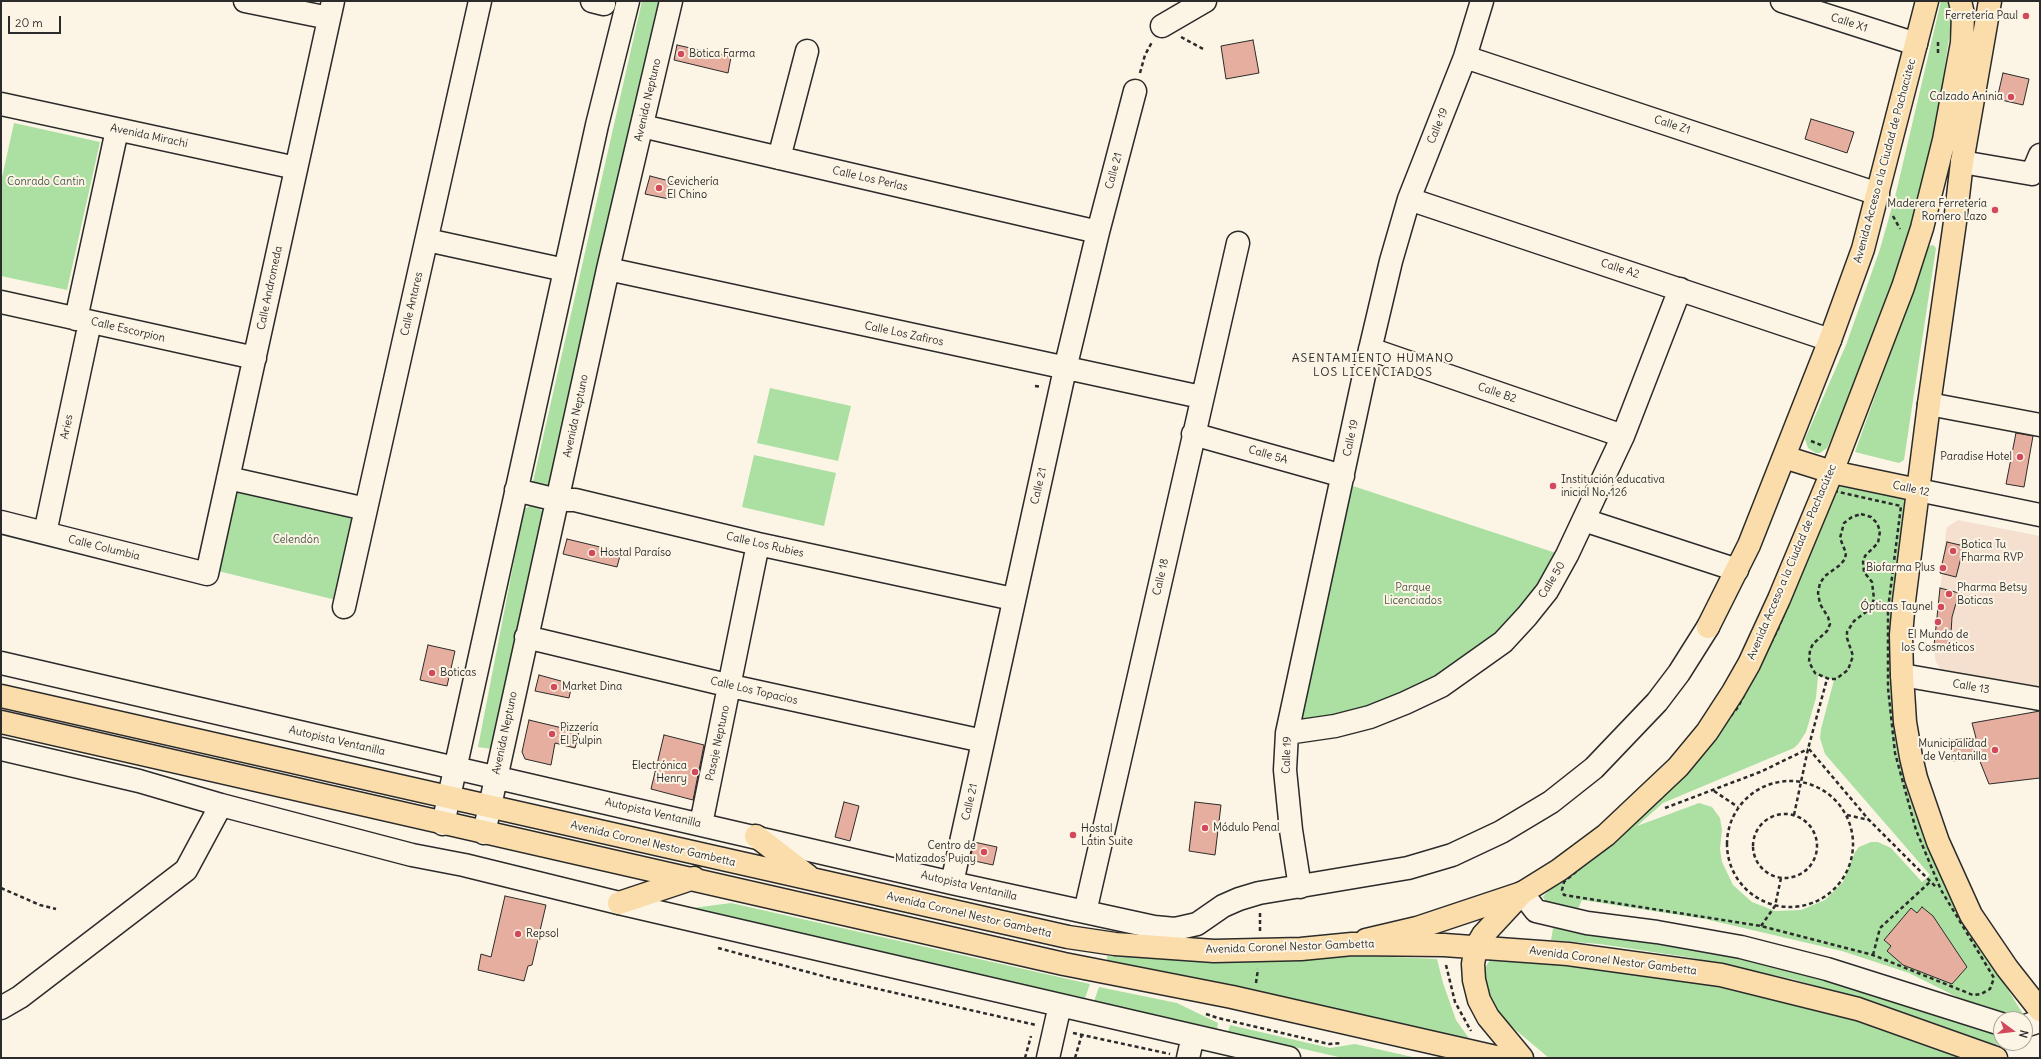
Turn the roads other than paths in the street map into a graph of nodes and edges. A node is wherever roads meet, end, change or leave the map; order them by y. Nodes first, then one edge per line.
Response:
1 (245, 1) edge
2 (480, 1) edge
3 (628, 1) edge
4 (671, 1) edge
5 (1205, 1) edge
6 (1482, 1) edge
7 (1782, 1) edge
8 (1927, 1) edge
9 (1960, 1) edge
10 (1990, 1) edge
11 (331, 10) edge
12 (1162, 26) road end
13 (1916, 44) junction
14 (807, 51) dead end
15 (1465, 57) junction
16 (1135, 91) road end
17 (1, 104) edge
18 (642, 126) junction
19 (117, 130) junction
20 (779, 158) junction
21 (1962, 162) junction
22 (2036, 164) edge
23 (296, 168) junction
24 (1878, 194) junction
25 (1409, 199) junction
26 (1098, 232) junction
27 (427, 240) junction
28 (1238, 243) dead end
29 (608, 269) junction
30 (565, 270) junction
31 (1680, 290) junction
32 (1, 302) edge
33 (83, 320) junction
34 (1830, 340) junction
35 (1370, 349) junction
36 (255, 358) junction
37 (1065, 368) junction
38 (1201, 397) junction
39 (1929, 404) junction
40 (2040, 425) edge
41 (1193, 434) junction
42 (1624, 436) junction
43 (1784, 457) junction
44 (1343, 476) junction
45 (228, 478) junction
46 (1833, 482) junction
47 (516, 490) junction
48 (1918, 490) junction
49 (557, 500) junction
50 (366, 509) junction
51 (2040, 514) edge
52 (1584, 520) junction
53 (1, 522) edge
54 (44, 533) junction
55 (758, 544) junction
56 (1737, 570) junction
57 (207, 574) joint
58 (1013, 599) junction
59 (344, 607) dead end
60 (1708, 627) joint
61 (526, 638) junction
62 (1, 663) edge
63 (1902, 675) junction
64 (730, 686) junction
65 (1, 696) edge
66 (2040, 700) edge
67 (1, 722) edge
68 (1287, 733) junction
69 (983, 741) junction
70 (1, 749) edge
71 (454, 768) junction
72 (495, 778) junction
73 (448, 798) junction
74 (221, 805) junction
75 (489, 808) junction
76 (443, 824) junction
77 (701, 824) junction
78 (484, 833) junction
79 (756, 836) junction
80 (694, 878) junction
81 (814, 880) junction
82 (952, 883) junction
83 (1300, 887) junction
84 (1522, 892) junction
85 (619, 903) junction
86 (1085, 912) junction
87 (1352, 944) junction
88 (1476, 947) junction
89 (1060, 1005) junction
90 (1, 1008) edge
91 (2040, 1010) edge
92 (1993, 1021) edge
93 (1193, 1036) junction
94 (1182, 1057) edge
95 (1048, 1058) edge
96 (1289, 1058) edge
97 (1500, 1058) edge
98 (1522, 1058) edge
99 (1996, 1058) edge

1 - 11 street
2 - 27 street, Calle Antares
3 - 30 street
4 - 18 street, Avenida Neptuno
5 - 12 street
6 - 15 street, Calle 19
7 - 13 street, Calle X1
8 - 13 main road, Avenida Acceso a la Ciudad de Pachacútec
9 - 46 main road, Avenida Acceso a la Ciudad de Pachacútec
10 - 21 main road
11 - 23 street, Calle Andromeda
13 - 24 main road, Avenida Acceso a la Ciudad de Pachacútec
14 - 20 street
15 - 24 street, Calle Z1
15 - 25 street, Calle 19
16 - 26 street, Calle 21
17 - 19 street, Avenida Mirachi
18 - 20 street, Calle Los Perlas
18 - 29 street, Avenida Neptuno
19 - 23 street, Avenida Mirachi
19 - 33 street, Aries
20 - 26 street, Calle Los Perlas
21 - 22 street
21 - 39 main road
23 - 36 street, Calle Andromeda
24 - 34 main road, Avenida Acceso a la Ciudad de Pachacútec
25 - 31 street, Calle A2
25 - 35 street, Calle 19
26 - 37 street, Calle 21
27 - 30 street
27 - 50 street, Calle Antares
28 - 38 street, Calle 18
29 - 37 street, Calle Los Zafiros
29 - 49 street, Avenida Neptuno
30 - 47 street
31 - 34 street, Calle A2
31 - 42 street, Calle 50
32 - 33 street, Calle Escorpion
33 - 36 street, Calle Escorpion
33 - 54 street, Aries
34 - 43 main road, Avenida Acceso a la Ciudad de Pachacútec
35 - 42 street, Calle B2
35 - 44 street, Calle 19
36 - 45 street, Calle Andromeda
37 - 38 street, Calle Los Zafiros
37 - 58 street, Calle 21
38 - 41 street, Calle 18
39 - 40 street
39 - 48 main road
41 - 44 street, Calle 5A
41 - 86 street, Calle 18
42 - 52 street, Calle 50
43 - 46 main road, Calle 12
43 - 56 main road, Avenida Acceso a la Ciudad de Pachacútec
44 - 68 street, Calle 19
45 - 50 street
45 - 57 street, Calle Andromeda
46 - 48 main road, Calle 12
46 - 84 main road, Avenida Acceso a la Ciudad de Pachacútec
47 - 49 street, Calle Los Rubies
47 - 71 street
48 - 51 street, Calle 12
48 - 63 main road
49 - 55 street, Calle Los Rubies
49 - 61 street, Avenida Neptuno
50 - 59 street, Calle Antares
52 - 56 street
52 - 68 street, Calle 50
53 - 54 street, Calle Columbia
54 - 57 street, Calle Columbia
55 - 58 street, Calle Los Rubies
55 - 64 street, Pasaje Neptuno
56 - 60 main road, Avenida Acceso a la Ciudad de Pachacútec
58 - 69 street, Calle 21
60 - 83 street, Avenida Acceso a la Ciudad de Pachacútec
61 - 64 street, Calle Los Topacios
61 - 72 street, Avenida Neptuno
62 - 71 street, Autopista Ventanilla
63 - 66 street, Calle 13
63 - 91 main road
64 - 69 street, Calle Los Topacios
64 - 77 street, Pasaje Neptuno
65 - 73 main road
67 - 76 main road
68 - 83 street, Calle 19
69 - 82 street, Calle 21
70 - 74 street
71 - 72 street, Autopista Ventanilla
71 - 73 street
72 - 75 street, Avenida Neptuno
72 - 77 street, Autopista Ventanilla
73 - 75 main road
73 - 76 street
74 - 85 street
74 - 90 street
75 - 78 street, Avenida Neptuno
75 - 81 main road, Avenida Coronel Nestor Gambetta
76 - 78 main road
77 - 79 street, Autopista Ventanilla
78 - 80 main road
79 - 81 main road
79 - 82 street, Autopista Ventanilla
80 - 85 main road
80 - 97 main road
81 - 87 main road, Avenida Coronel Nestor Gambetta
82 - 86 street, Autopista Ventanilla
83 - 86 street, Autopista Ventanilla
84 - 87 main road, Avenida Acceso a la Ciudad de Pachacútec
84 - 88 main road
84 - 92 street
85 - 89 street
87 - 88 main road, Avenida Coronel Nestor Gambetta
88 - 98 main road
88 - 99 main road, Avenida Coronel Nestor Gambetta
89 - 93 street
89 - 95 street
93 - 94 street
93 - 96 street

